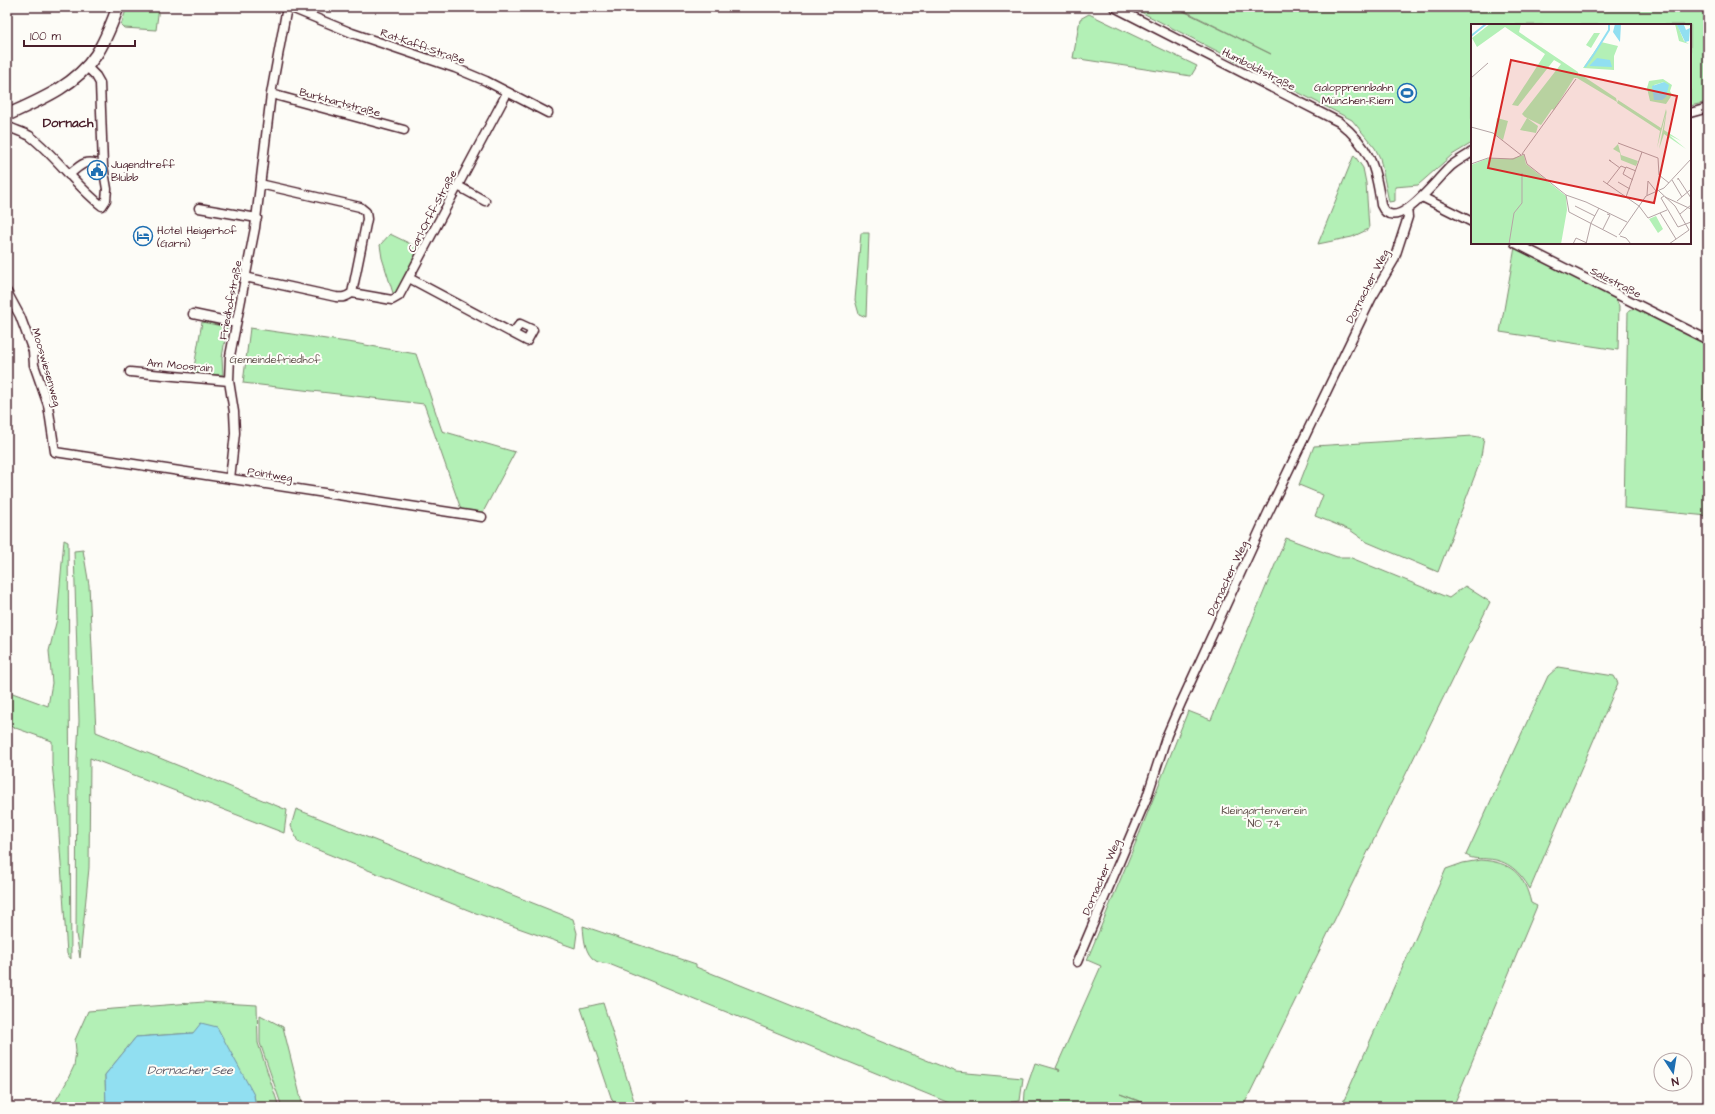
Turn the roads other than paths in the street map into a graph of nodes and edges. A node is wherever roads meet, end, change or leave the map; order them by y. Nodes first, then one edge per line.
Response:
1 (118, 7) edge
2 (288, 7) edge
3 (1114, 7) edge
4 (87, 67) junction
5 (507, 93) junction
6 (271, 94) junction
7 (1708, 108) edge
8 (548, 113) dead end
9 (1691, 113) edge
10 (7, 115) edge
11 (7, 126) edge
12 (404, 130) dead end
13 (1471, 153) edge
14 (103, 166) junction
15 (69, 175) junction
16 (260, 184) junction
17 (458, 186) junction
18 (1422, 197) junction
19 (485, 200) dead end
20 (199, 208) dead end
21 (1407, 209) junction
22 (257, 218) junction
23 (1471, 222) edge
24 (1517, 244) edge
25 (245, 277) junction
26 (409, 278) junction
27 (7, 292) edge
28 (352, 293) junction
29 (193, 314) dead end
30 (236, 323) junction
31 (513, 333) dead end
32 (1708, 340) edge
33 (130, 372) dead end
34 (229, 381) junction
35 (55, 452) joint
36 (230, 478) junction
37 (482, 517) dead end
38 (1077, 962) dead end

1 - 4 street
2 - 5 street, Rat-Kaffl-Straße
2 - 6 street, Friedhofstraße
3 - 21 street, Humboldtstraße
4 - 10 street
4 - 14 street
5 - 8 street, Rat-Kaffl-Straße
5 - 17 street, Carl-Orff-Straße
6 - 12 street, Burkhartstraße
6 - 16 street, Friedhofstraße
7 - 9 street
11 - 15 street
13 - 18 street
14 - 15 street
14 - 15 street
16 - 22 street, Friedhofstraße
16 - 28 street
17 - 19 street
17 - 26 street, Carl-Orff-Straße
18 - 21 street
18 - 23 street
20 - 22 street
21 - 38 street, Dornacher Weg
22 - 25 street, Friedhofstraße
24 - 32 street, Salzstraße
25 - 28 street
25 - 30 street, Friedhofstraße
26 - 28 street, Carl-Orff-Straße
26 - 31 street
27 - 35 street, Mooswiesenweg
29 - 30 street
30 - 34 street, Friedhofstraße
33 - 34 street, Am Moosrain
34 - 36 street, Friedhofstraße
35 - 36 street, Pointweg
36 - 37 street, Pointweg

